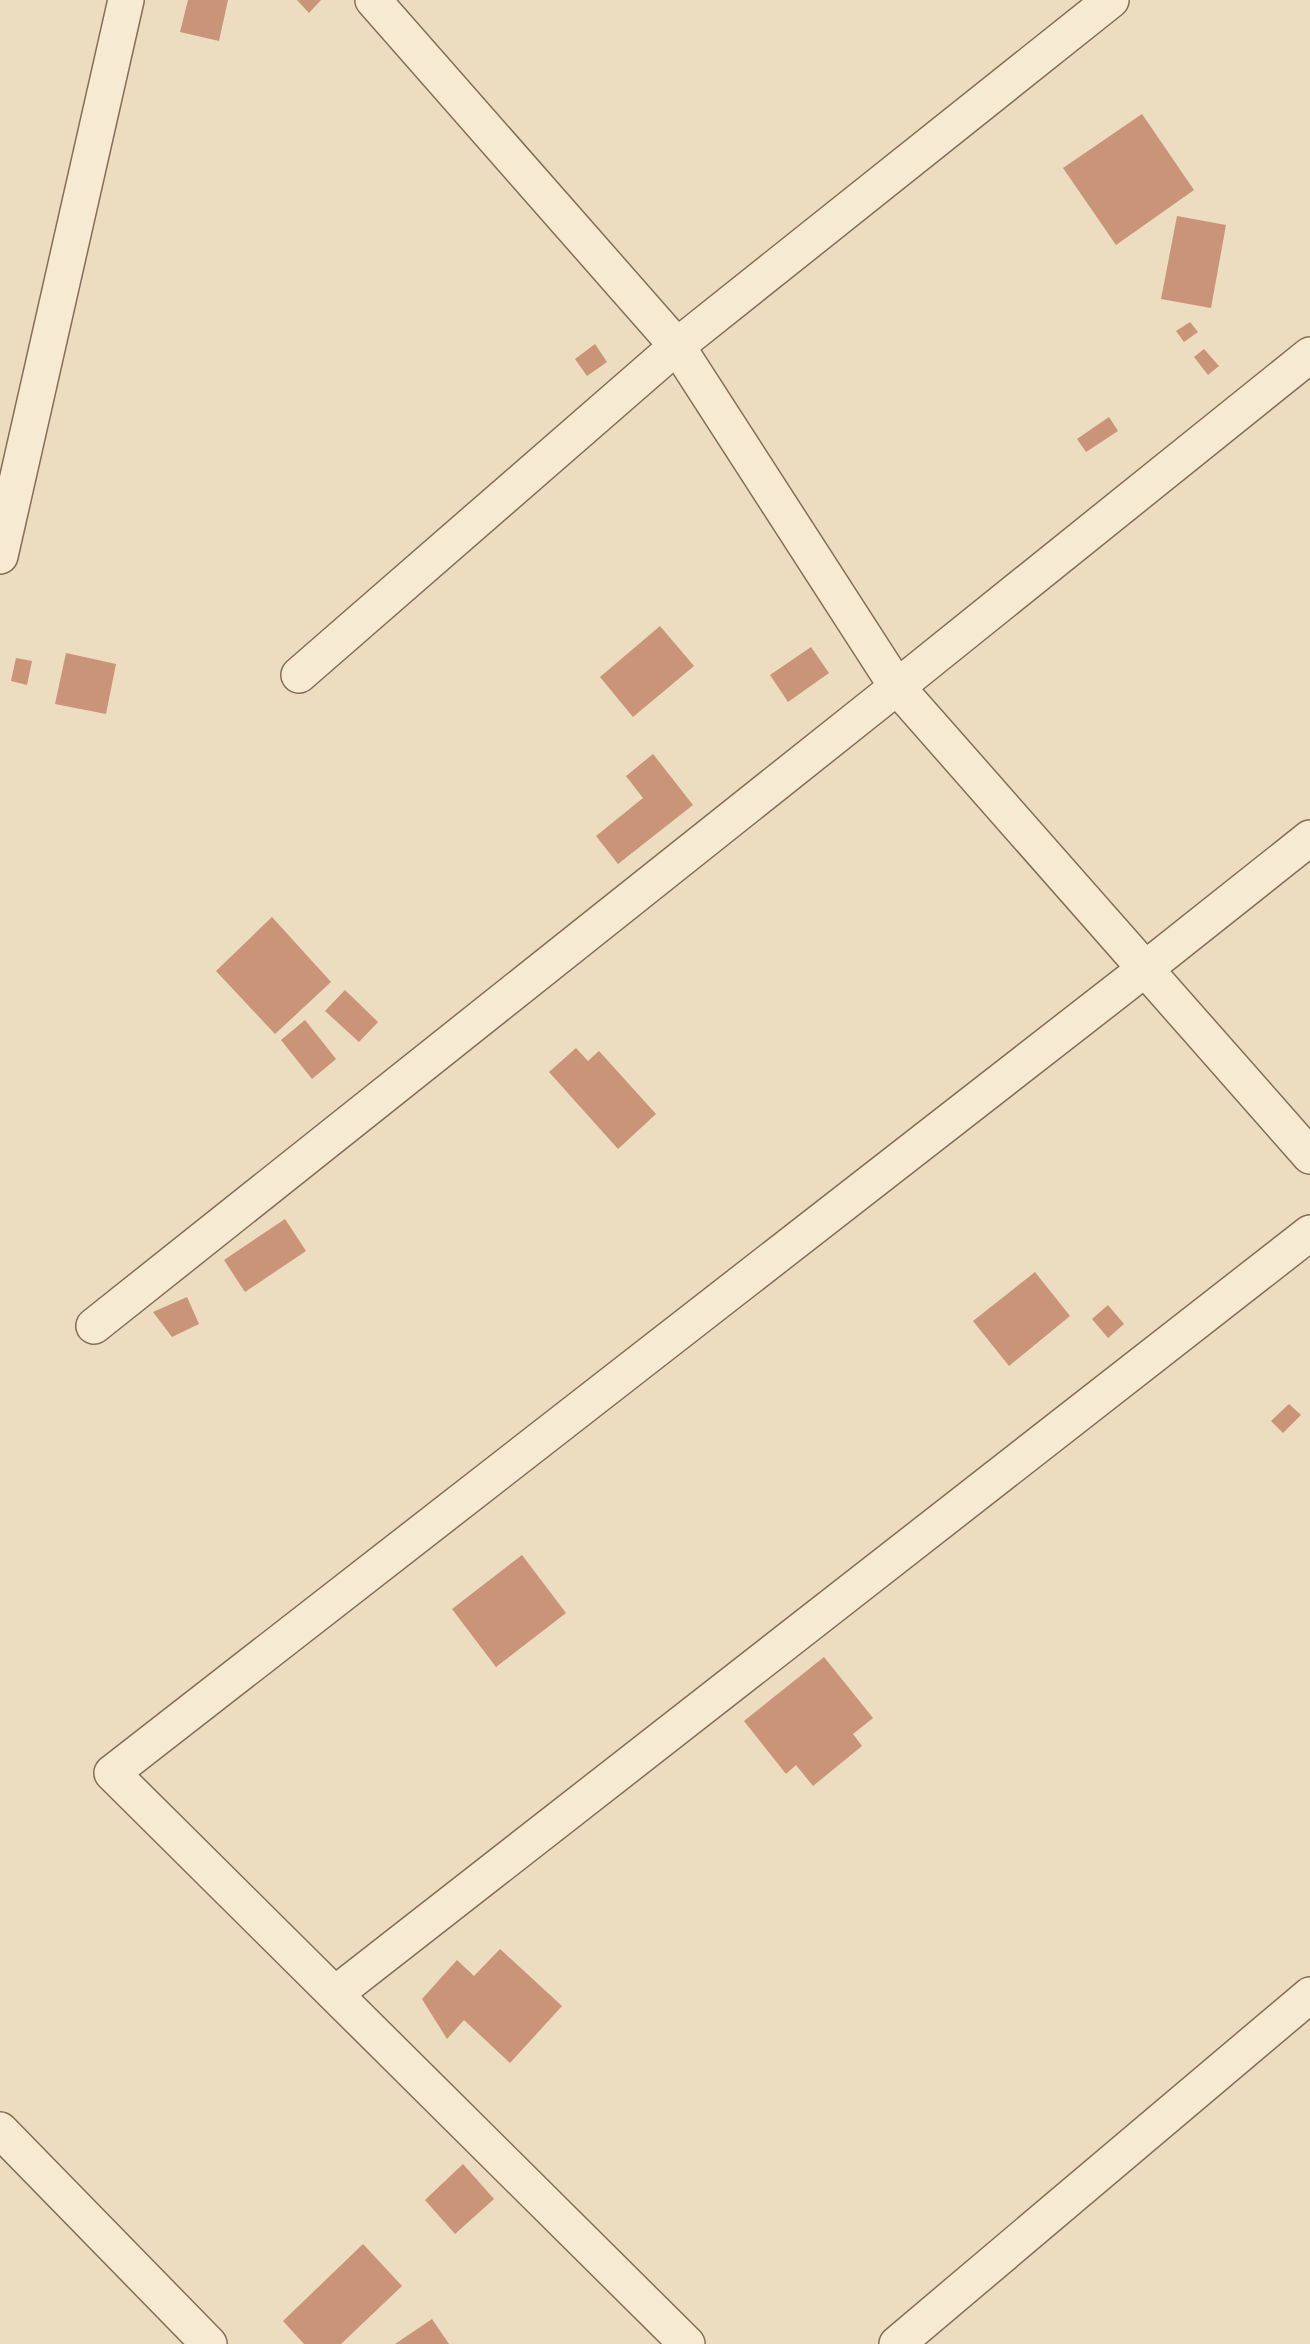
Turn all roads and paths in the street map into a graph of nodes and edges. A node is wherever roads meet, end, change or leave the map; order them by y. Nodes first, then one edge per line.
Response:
1 (126, 0) edge
2 (373, 0) edge
3 (1111, 0) edge
4 (677, 346) junction
5 (1310, 355) edge
6 (0, 556) edge
7 (299, 675) dead end
8 (897, 687) junction
9 (1310, 838) edge
10 (1145, 969) junction
11 (1310, 1156) edge
12 (1310, 1233) edge
13 (94, 1326) dead end
14 (335, 1994) junction
15 (1310, 1995) edge
16 (0, 2130) edge
17 (209, 2344) edge
18 (687, 2344) edge
19 (897, 2344) edge

1 - 6 street
2 - 4 street
3 - 4 street
4 - 7 street
4 - 8 street
5 - 8 street
8 - 10 street
8 - 13 street
9 - 10 street
10 - 11 street
10 - 14 street
12 - 14 street
14 - 18 street
15 - 19 street
16 - 17 street

